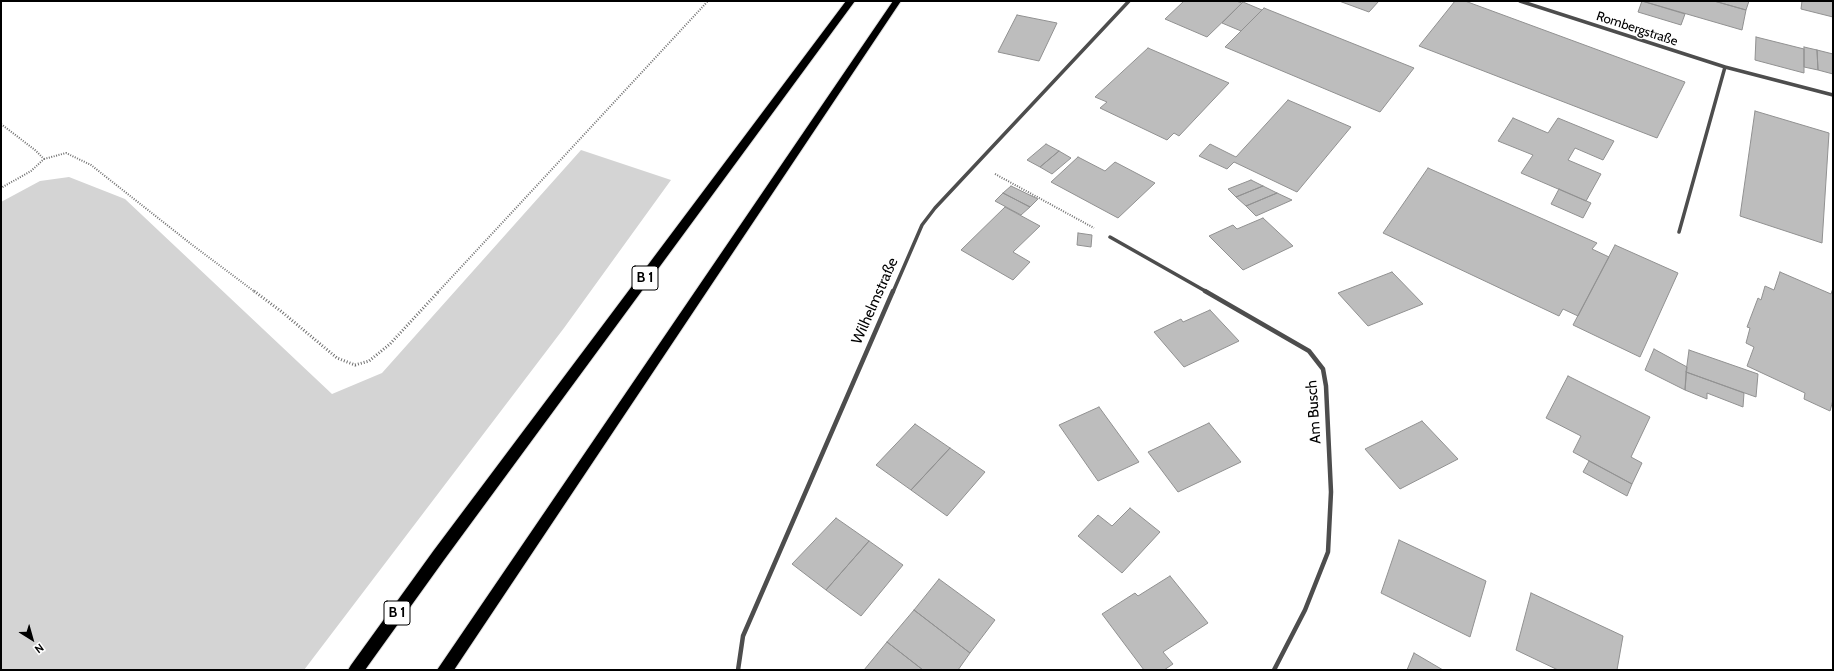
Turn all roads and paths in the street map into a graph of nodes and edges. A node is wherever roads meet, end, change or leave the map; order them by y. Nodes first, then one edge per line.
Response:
1 (708, 1) edge
2 (851, 1) edge
3 (897, 1) edge
4 (1129, 1) edge
5 (1520, 1) edge
6 (1725, 67) junction
7 (1833, 95) edge
8 (1, 124) edge
9 (44, 159) junction
10 (976, 164) junction
11 (1, 188) edge
12 (1679, 232) dead end
13 (1110, 237) joint
14 (356, 670) edge
15 (445, 670) edge
16 (738, 670) edge
17 (1274, 670) edge

1 - 9 path
2 - 14 highway, B 1
3 - 15 highway
4 - 10 street, Wilhelmstraße
5 - 6 street, Rombergstraße
6 - 7 street, Rombergstraße
6 - 12 street
8 - 9 path
9 - 11 path
10 - 13 path
10 - 16 street, Wilhelmstraße
13 - 17 street, Am Busch

